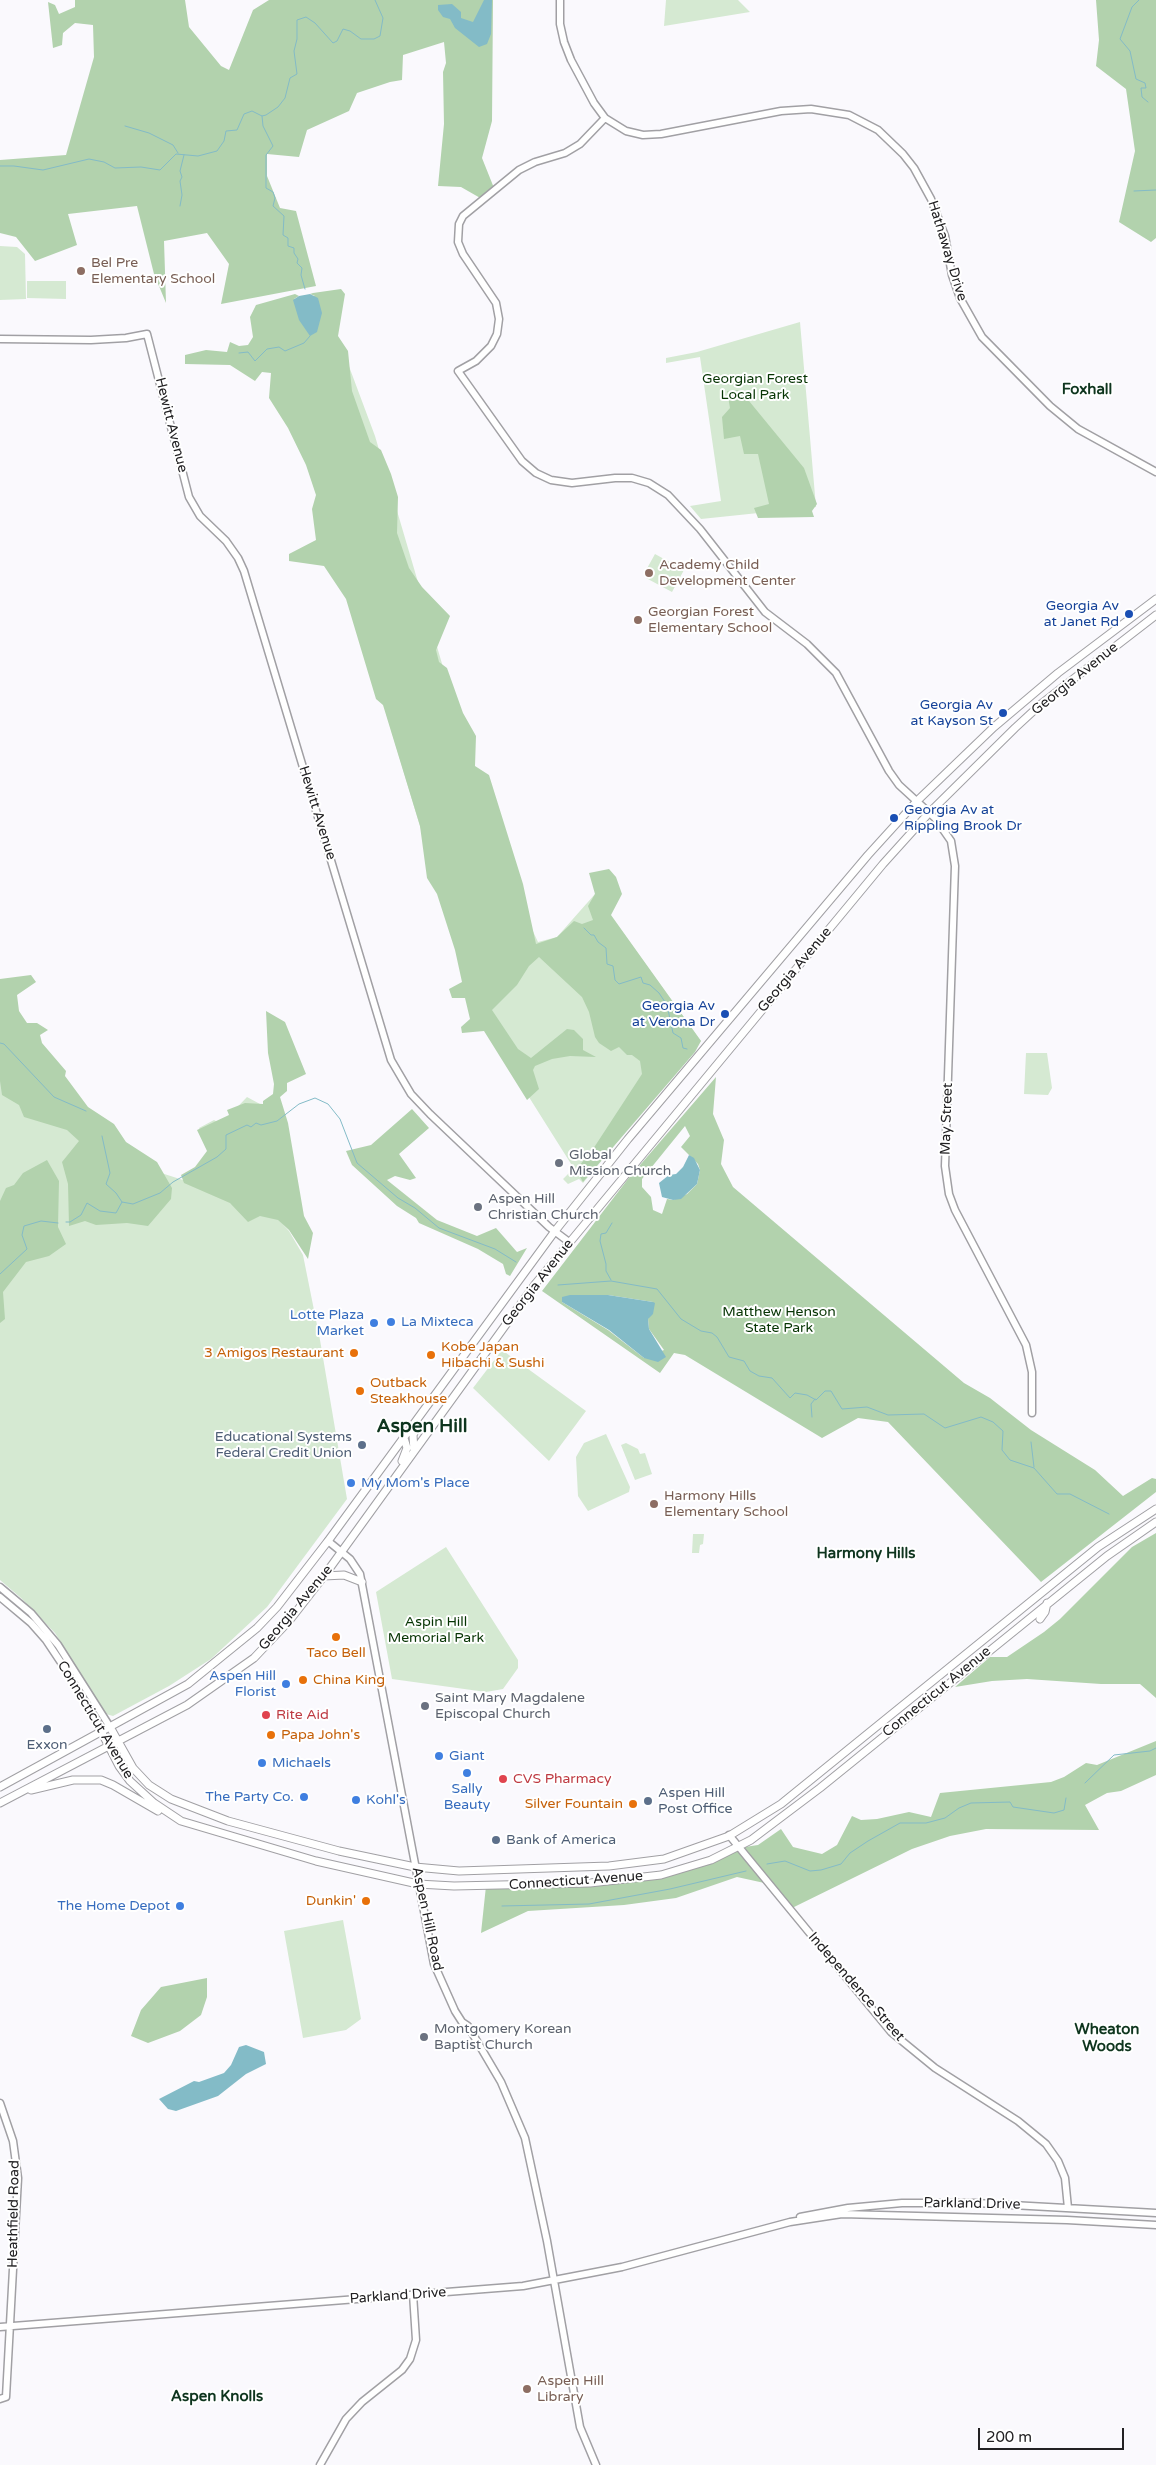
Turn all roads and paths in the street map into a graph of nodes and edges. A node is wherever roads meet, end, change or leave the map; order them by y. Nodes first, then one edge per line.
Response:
1 (560, 0) edge
2 (605, 118) junction
3 (0, 339) edge
4 (1156, 472) edge
5 (1156, 600) edge
6 (1156, 615) edge
7 (917, 801) junction
8 (929, 813) junction
9 (554, 1231) junction
10 (569, 1242) junction
11 (434, 1395) junction
12 (1032, 1414) dead end
13 (404, 1438) junction
14 (414, 1452) junction
15 (390, 1485) junction
16 (1156, 1509) edge
17 (1156, 1522) edge
18 (328, 1541) junction
19 (342, 1552) junction
20 (324, 1576) junction
21 (362, 1582) junction
22 (0, 1587) edge
23 (0, 1597) edge
24 (1050, 1601) junction
25 (1040, 1619) dead end
26 (1006, 1624) junction
27 (1012, 1632) junction
28 (110, 1727) junction
29 (101, 1731) junction
30 (118, 1743) junction
31 (108, 1748) junction
32 (0, 1787) edge
33 (18, 1792) junction
34 (0, 1803) edge
35 (180, 1821) junction
36 (729, 1835) junction
37 (738, 1848) junction
38 (415, 1867) junction
39 (418, 1884) junction
40 (0, 2103) edge
41 (1068, 2208) junction
42 (1156, 2213) edge
43 (790, 2222) junction
44 (1156, 2225) edge
45 (554, 2280) junction
46 (413, 2294) junction
47 (0, 2327) edge
48 (10, 2327) junction
49 (3, 2398) edge
50 (320, 2465) edge
51 (596, 2465) edge

1 - 2 street, Hathaway Drive
2 - 4 street, Hathaway Drive
2 - 7 street, May Street
3 - 9 street, Hewitt Avenue
5 - 7 main road, Georgia Avenue
6 - 8 main road, Georgia Avenue
7 - 8 street, May Street
7 - 9 main road, Georgia Avenue
8 - 10 main road, Georgia Avenue
8 - 12 street, May Street
9 - 10 street, Hewitt Avenue
9 - 11 main road, Georgia Avenue
10 - 14 main road, Georgia Avenue
11 - 13 main road, Georgia Avenue
11 - 14 main road
13 - 15 main road
13 - 18 main road, Georgia Avenue
14 - 15 main road, Georgia Avenue
15 - 19 main road, Georgia Avenue
16 - 26 main road, Connecticut Avenue
17 - 24 main road, Connecticut Avenue
18 - 19 street, Aspen Hill Road
18 - 28 main road, Georgia Avenue
19 - 20 main road, Georgia Avenue
19 - 21 street, Aspen Hill Road
20 - 21 main road
20 - 30 main road, Georgia Avenue
21 - 38 street, Aspen Hill Road
22 - 28 street, Connecticut Avenue
23 - 29 street, Connecticut Avenue
24 - 25 main road
24 - 27 main road, Connecticut Avenue
26 - 27 main road
26 - 36 main road, Connecticut Avenue
27 - 37 main road, Connecticut Avenue
28 - 29 main road, Georgia Avenue
28 - 30 main road, Connecticut Avenue
29 - 31 main road, Connecticut Avenue
29 - 32 main road, Georgia Avenue
30 - 31 main road, Georgia Avenue
30 - 38 main road, Connecticut Avenue
31 - 33 main road, Georgia Avenue
31 - 35 main road, Connecticut Avenue
33 - 34 main road, Georgia Avenue
33 - 35 main road
35 - 39 main road, Connecticut Avenue
36 - 37 street, Independence Street
36 - 38 main road, Connecticut Avenue
37 - 39 main road, Connecticut Avenue
37 - 41 street, Independence Street
38 - 39 street, Aspen Hill Road
39 - 45 street, Aspen Hill Road
40 - 48 street, Heathfield Road
41 - 42 street, Parkland Drive
41 - 43 street, Parkland Drive
43 - 44 street, Parkland Drive
43 - 45 street, Parkland Drive
45 - 46 street, Parkland Drive
45 - 51 street, Aspen Hill Road
46 - 48 street, Parkland Drive
46 - 50 street
47 - 48 street, Parkland Drive
48 - 49 street, Heathfield Road

